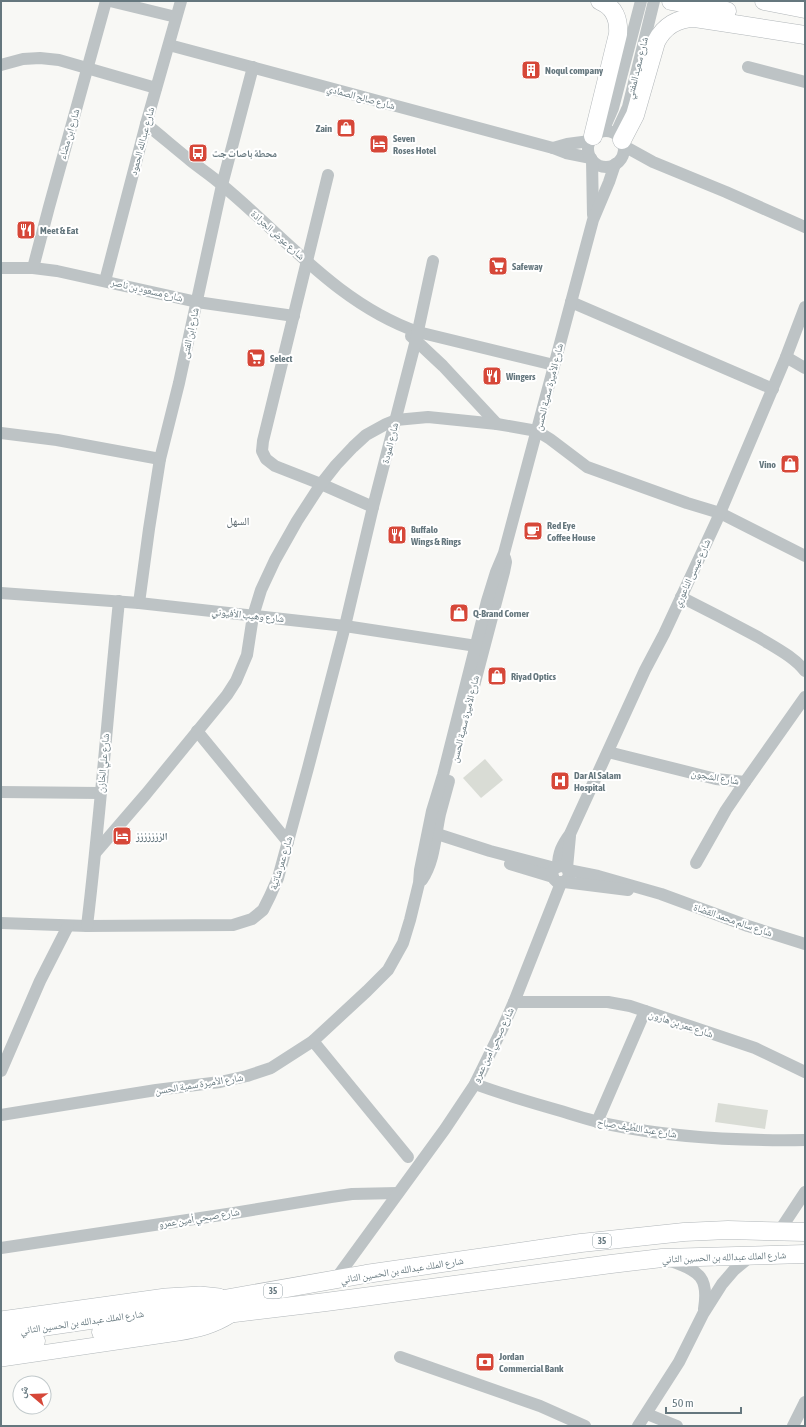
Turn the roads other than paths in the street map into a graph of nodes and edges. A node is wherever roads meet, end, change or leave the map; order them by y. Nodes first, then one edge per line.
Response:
1 (106, 1) edge
2 (110, 1) edge
3 (181, 1) edge
4 (600, 1) edge
5 (641, 1) edge
6 (654, 1) edge
7 (671, 1) edge
8 (764, 1) edge
9 (805, 9) edge
10 (176, 17) junction
11 (805, 26) edge
12 (805, 35) edge
13 (169, 45) junction
14 (1, 65) edge
15 (253, 67) junction
16 (748, 67) dead end
17 (88, 68) junction
18 (805, 82) edge
19 (156, 88) junction
20 (146, 124) junction
21 (595, 136) junction
22 (553, 148) junction
23 (620, 148) junction
24 (591, 159) junction
25 (328, 175) dead end
26 (222, 185) junction
27 (593, 220) junction
28 (805, 227) edge
29 (433, 261) dead end
30 (308, 262) junction
31 (1, 268) edge
32 (34, 268) junction
33 (105, 281) junction
34 (196, 302) junction
35 (571, 302) junction
36 (805, 306) edge
37 (294, 316) junction
38 (417, 336) junction
39 (786, 357) junction
40 (554, 365) junction
41 (805, 368) edge
42 (773, 389) junction
43 (396, 420) junction
44 (497, 424) junction
45 (537, 431) junction
46 (1, 433) edge
47 (160, 459) junction
48 (321, 484) junction
49 (373, 507) junction
50 (720, 513) junction
51 (805, 556) edge
52 (4, 594) edge
53 (681, 597) junction
54 (119, 601) junction
55 (139, 603) junction
56 (254, 616) junction
57 (345, 626) junction
58 (480, 646) junction
59 (805, 671) edge
60 (805, 697) edge
61 (197, 731) junction
62 (608, 752) junction
63 (745, 782) junction
64 (1, 792) edge
65 (100, 793) junction
66 (431, 837) junction
67 (288, 842) junction
68 (96, 852) junction
69 (696, 863) dead end
70 (561, 873) junction
71 (1, 923) edge
72 (68, 926) junction
73 (87, 926) junction
74 (805, 944) edge
75 (514, 1002) junction
76 (645, 1011) junction
77 (313, 1041) junction
78 (1, 1071) edge
79 (805, 1072) edge
80 (475, 1084) junction
81 (1, 1115) edge
82 (597, 1122) junction
83 (805, 1140) edge
84 (408, 1157) dead end
85 (805, 1192) edge
86 (398, 1193) junction
87 (780, 1230) junction
88 (805, 1232) edge
89 (1, 1248) edge
90 (805, 1254) edge
91 (751, 1256) junction
92 (662, 1258) junction
93 (335, 1280) junction
94 (234, 1305) junction
95 (179, 1314) junction
96 (703, 1314) junction
97 (1, 1319) edge
98 (1, 1334) edge
99 (1, 1346) edge
100 (400, 1357) dead end
101 (1, 1359) edge
102 (805, 1402) edge
103 (647, 1414) junction
104 (585, 1426) edge
105 (638, 1426) edge
106 (677, 1426) edge
107 (793, 1426) edge

1 - 17 street, شارع ابن مضاء
2 - 10 street
3 - 10 street, شارع عبدالله الحمود
4 - 21 highway
5 - 21 street, شارع سعيد المفتي
6 - 23 street, شارع سعيد المفتي
7 - 11 highway
8 - 9 highway
10 - 13 street, شارع عبدالله الحمود
12 - 23 highway
13 - 15 street, شارع صالح الصمادي
13 - 19 street, شارع عبدالله الحمود
14 - 17 street
15 - 22 street, شارع صالح الصمادي
15 - 26 street, شارع ابن الفتى
16 - 18 street
17 - 19 street
17 - 32 street, شارع ابن مضاء
19 - 20 street, شارع عبدالله الحمود
20 - 26 street, شارع عوض الجراذة
20 - 33 street, شارع عبدالله الحمود
21 - 22 street, شارع صالح الصمادي
21 - 23 street
21 - 24 street
22 - 24 street, شارع صالح الصمادي
23 - 24 street
23 - 27 street, شارع الأميرة سمية الحسن
23 - 28 street
24 - 27 street, شارع الأميرة سمية الحسن
25 - 30 street
26 - 30 street, شارع عوض الجراذة
26 - 34 street, شارع ابن الفتى
27 - 35 street, شارع الأميرة سمية الحسن
29 - 38 street, شارع المودة
30 - 37 street
30 - 38 street, شارع عوض الجراذة
31 - 32 street, شارع مسعود بن ناصر
32 - 33 street, شارع مسعود بن ناصر
33 - 34 street, شارع مسعود بن ناصر
34 - 37 street, شارع مسعود بن ناصر
34 - 47 street, شارع ابن الفتى
35 - 40 street, شارع الأميرة سمية الحسن
35 - 42 street
36 - 39 street, شارع عيسى الناعوري
37 - 48 street
38 - 40 street, شارع عوض الجراذة
38 - 43 street, شارع المودة
38 - 44 street
39 - 41 street
39 - 42 street, شارع عيسى الناعوري
40 - 45 street, شارع الأميرة سمية الحسن
42 - 50 street, شارع عيسى الناعوري
43 - 44 street
43 - 48 street
43 - 49 street, شارع المودة
44 - 45 street
45 - 50 street
45 - 58 street, شارع الأميرة سمية الحسن
46 - 47 street
47 - 55 street, شارع ابن الفتى
48 - 49 street
48 - 56 street
49 - 57 street, شارع المودة
50 - 51 street
50 - 53 street, شارع عيسى الناعوري
52 - 54 street, شارع وهيب الأفيوني
53 - 59 street
53 - 62 street, شارع عيسى الناعوري
54 - 55 street, شارع وهيب الأفيوني
54 - 65 street, شارع علي الخازن
55 - 56 street, شارع وهيب الأفيوني
56 - 57 street, شارع وهيب الأفيوني
56 - 61 street
57 - 58 street, شارع وهيب الأفيوني
57 - 67 street, شارع عمر شاتية
58 - 66 street, شارع الأميرة سمية الحسن
60 - 63 street, شارع الشجون
61 - 67 street
61 - 68 street
62 - 63 street, شارع الشجون
62 - 70 street, شارع عيسى الناعوري
63 - 69 street
64 - 65 street
65 - 68 street, شارع علي الخازن
66 - 70 street, شارع سالم محمد القضاة
66 - 77 street, شارع الأميرة سمية الحسن
67 - 73 street, شارع عمر شاتية
68 - 73 street, شارع علي الخازن
70 - 74 street, شارع سالم محمد القضاة
70 - 75 street, شارع صبحي أمين عمرو
71 - 72 street, شارع عمر شاتية
72 - 73 street, شارع عمر شاتية
72 - 78 street
75 - 76 street
75 - 80 street, شارع صبحي أمين عمرو
76 - 79 street, شارع عمر بن هارون
76 - 82 street, شارع عمر بن هارون
77 - 81 street, شارع الأميرة سمية الحسن
77 - 84 street
80 - 82 street, شارع عبد اللطيف صباح
80 - 86 street, شارع صبحي أمين عمرو
82 - 83 street, شارع عبد اللطيف صباح
85 - 87 street
86 - 89 street, شارع صبحي أمين عمرو
86 - 93 street, شارع صبحي أمين عمرو
87 - 88 highway, شارع الملك عبدالله بن الحسين الثاني / 35
87 - 93 highway, شارع الملك عبدالله بن الحسين الثاني / 35
90 - 91 highway, شارع الملك عبدالله بن الحسين الثاني / 35
91 - 92 highway, شارع الملك عبدالله بن الحسين الثاني / 35
91 - 96 street
92 - 94 highway, شارع الملك عبدالله بن الحسين الثاني / 35
92 - 96 street
93 - 94 highway, شارع الملك عبدالله بن الحسين الثاني / 35
94 - 95 highway, شارع الملك عبدالله بن الحسين الثاني / 35
94 - 97 main road
94 - 101 main road
95 - 98 highway, شارع الملك عبدالله بن الحسين الثاني / 35
95 - 99 highway, شارع الملك عبدالله بن الحسين الثاني / 35
96 - 103 street
100 - 104 street
102 - 107 street
103 - 105 street
103 - 106 street

